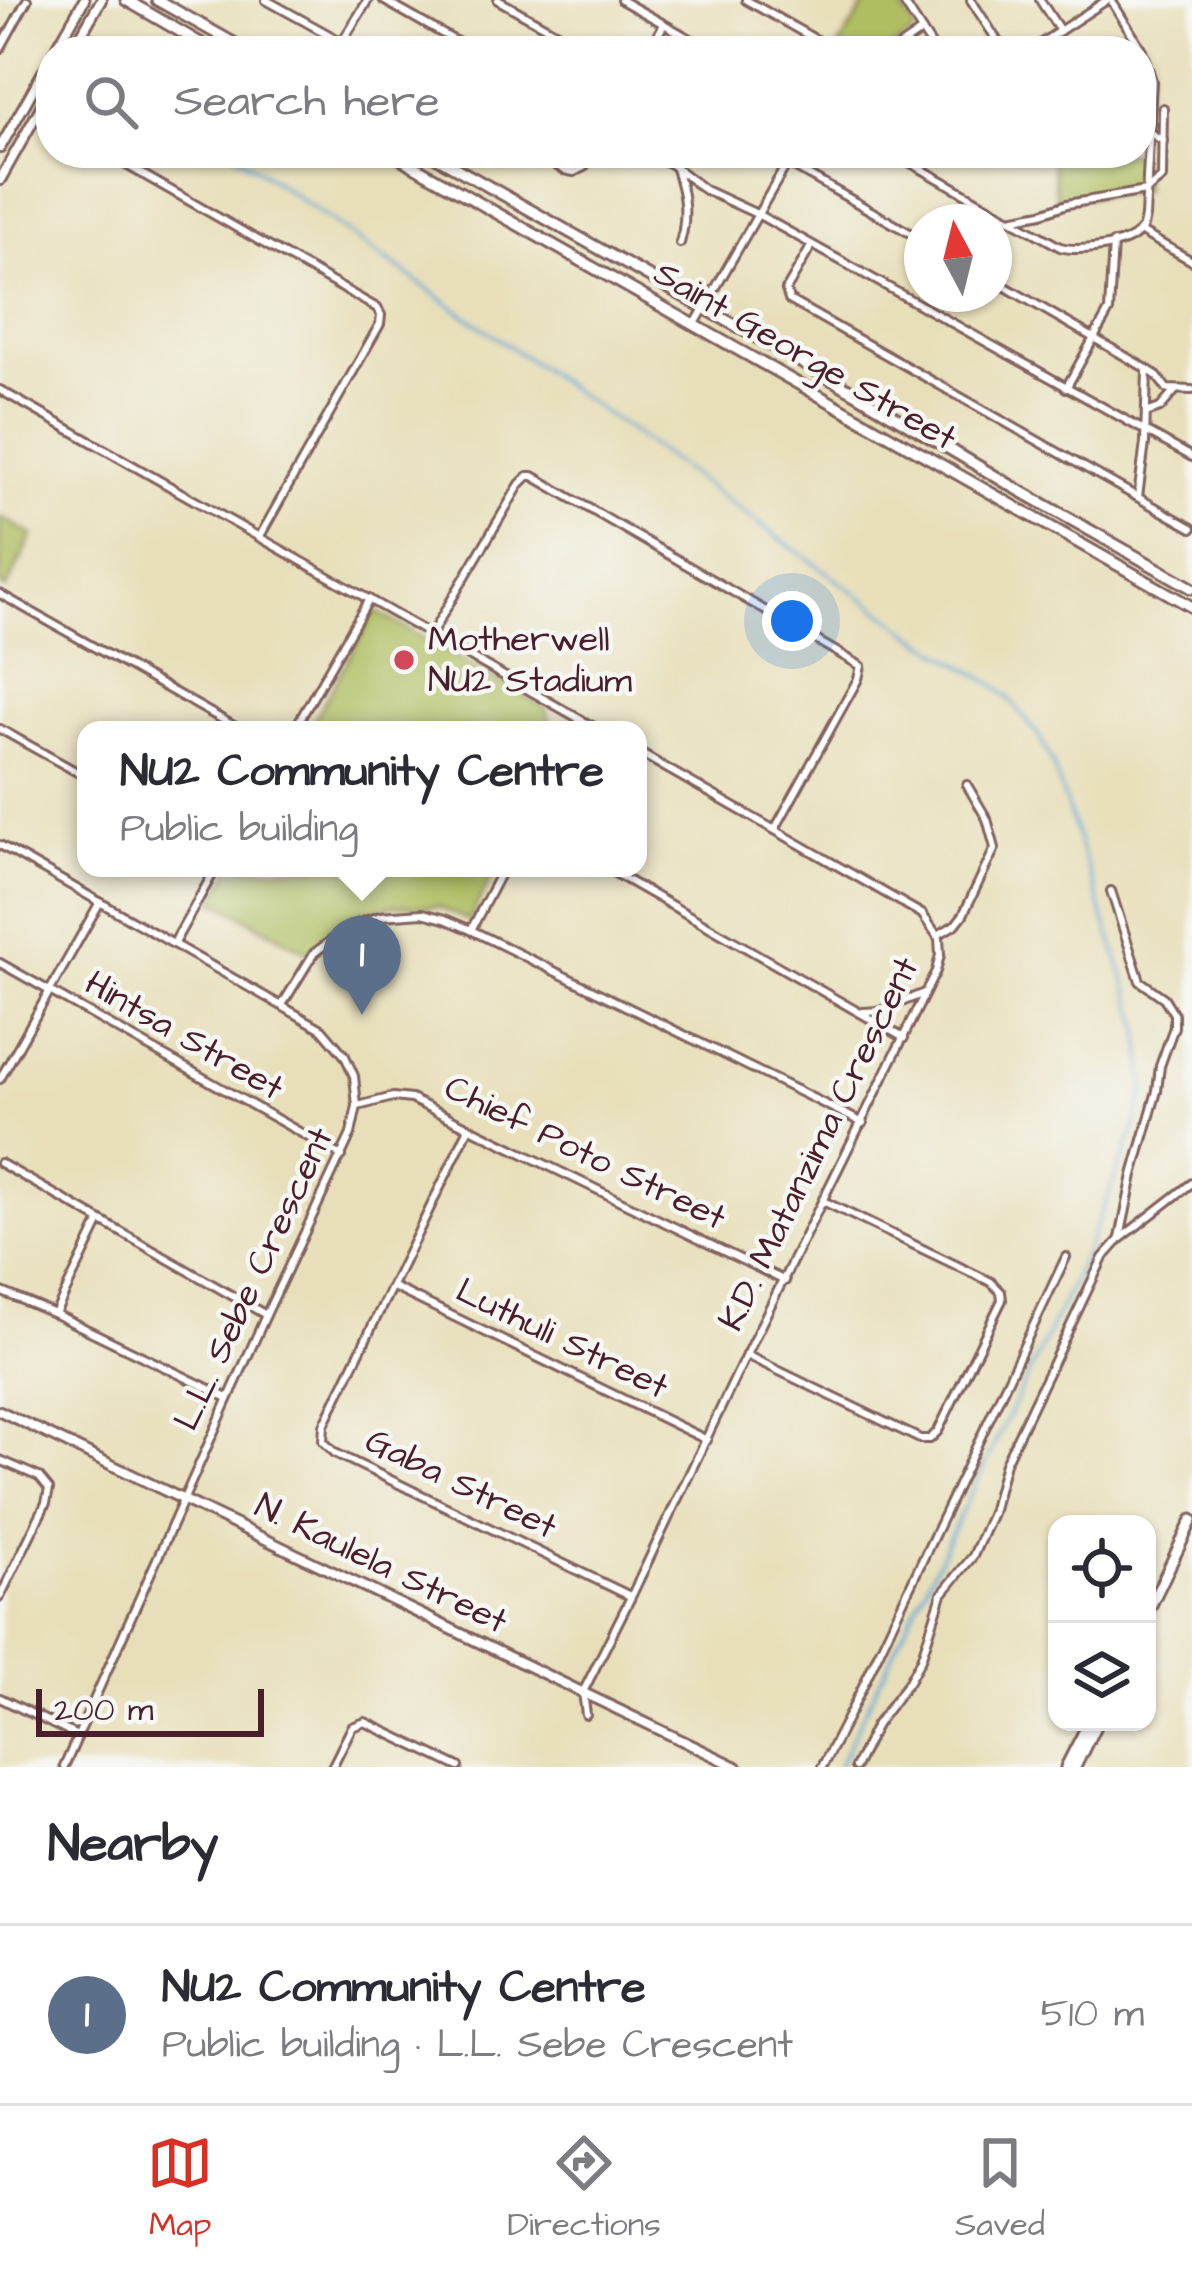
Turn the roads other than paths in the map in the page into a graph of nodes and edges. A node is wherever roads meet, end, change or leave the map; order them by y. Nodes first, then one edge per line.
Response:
1 (27, 0) edge
2 (84, 0) edge
3 (100, 0) edge
4 (126, 0) edge
5 (157, 0) edge
6 (266, 0) edge
7 (368, 0) edge
8 (383, 0) edge
9 (498, 0) edge
10 (621, 0) edge
11 (746, 0) edge
12 (902, 0) edge
13 (971, 0) edge
14 (1040, 0) edge
15 (1109, 0) edge
16 (664, 24) junction
17 (922, 31) junction
18 (1060, 31) junction
19 (63, 36) edge
20 (80, 36) edge
21 (188, 36) edge
22 (221, 36) edge
23 (329, 36) edge
24 (347, 36) edge
25 (447, 36) edge
26 (563, 36) edge
27 (657, 36) edge
28 (685, 36) edge
29 (810, 36) edge
30 (914, 36) edge
31 (925, 36) edge
32 (994, 36) edge
33 (1052, 36) edge
34 (1135, 36) edge
35 (0, 49) edge
36 (36, 84) edge
37 (1163, 108) dead end
38 (36, 116) edge
39 (1156, 138) edge
40 (1156, 145) edge
41 (1163, 145) junction
42 (0, 148) edge
43 (131, 168) edge
44 (418, 168) edge
45 (456, 168) edge
46 (676, 168) joint
47 (785, 168) edge
48 (797, 168) edge
49 (921, 168) edge
50 (1147, 168) edge
51 (1156, 168) edge
52 (1162, 174) junction
53 (0, 180) edge
54 (1146, 191) junction
55 (984, 204) edge
56 (758, 214) junction
57 (1012, 219) edge
58 (1012, 220) edge
59 (904, 230) edge
60 (1141, 232) junction
61 (680, 243) dead end
62 (1113, 243) junction
63 (812, 245) junction
64 (1192, 260) edge
65 (1012, 290) edge
66 (704, 308) junction
67 (695, 324) junction
68 (1095, 338) junction
69 (1147, 369) junction
70 (1066, 388) junction
71 (0, 390) edge
72 (1192, 390) edge
73 (1175, 391) junction
74 (1146, 413) junction
75 (1145, 433) junction
76 (1192, 457) edge
77 (1138, 497) junction
78 (1192, 528) edge
79 (260, 538) junction
80 (1192, 588) edge
81 (0, 593) edge
82 (369, 599) junction
83 (1192, 608) edge
84 (430, 636) junction
85 (580, 719) joint
86 (225, 721) edge
87 (299, 721) edge
88 (583, 721) edge
89 (0, 729) edge
90 (647, 757) edge
91 (77, 772) edge
92 (967, 785) dead end
93 (775, 830) junction
94 (0, 845) edge
95 (211, 877) edge
96 (498, 877) edge
97 (621, 877) edge
98 (1112, 891) dead end
99 (100, 902) junction
100 (471, 931) junction
101 (938, 935) junction
102 (174, 944) junction
103 (0, 962) edge
104 (50, 990) junction
105 (926, 993) junction
106 (282, 1005) junction
107 (860, 1012) junction
108 (904, 1038) junction
109 (0, 1079) edge
110 (357, 1106) junction
111 (862, 1123) junction
112 (469, 1128) junction
113 (342, 1156) junction
114 (0, 1163) edge
115 (1192, 1183) edge
116 (824, 1202) junction
117 (100, 1221) junction
118 (1120, 1239) junction
119 (1066, 1257) dead end
120 (785, 1281) junction
121 (392, 1287) junction
122 (0, 1292) edge
123 (55, 1314) junction
124 (266, 1315) junction
125 (746, 1355) junction
126 (228, 1399) junction
127 (0, 1411) edge
128 (707, 1440) junction
129 (0, 1460) edge
130 (183, 1498) junction
131 (1192, 1520) edge
132 (1156, 1594) edge
133 (632, 1597) junction
134 (0, 1598) edge
135 (583, 1692) junction
136 (0, 1698) edge
137 (586, 1715) dead end
138 (1089, 1731) edge
139 (77, 1736) junction
140 (64, 1767) edge
141 (332, 1767) edge
142 (460, 1767) edge
143 (737, 1767) edge
144 (822, 1767) edge
145 (855, 1767) edge
146 (1071, 1767) edge

1 - 35 street
2 - 19 street
3 - 20 street
4 - 21 main road
5 - 22 main road
6 - 23 street
7 - 24 street
8 - 25 street
9 - 26 street
10 - 16 street
11 - 29 street
12 - 17 street
13 - 32 street
14 - 18 street
15 - 18 street
15 - 34 street
16 - 27 street
16 - 28 street
17 - 30 street
17 - 31 street
18 - 33 street
36 - 42 street
37 - 41 street
38 - 53 street
39 - 41 street
40 - 41 street
41 - 52 street
43 - 79 street
44 - 67 main road, Saint George Street
45 - 66 main road, Saint George Street
46 - 56 street
46 - 61 street
47 - 56 street
48 - 59 street
49 - 55 street
50 - 54 street
51 - 52 street
52 - 54 street
54 - 57 street
54 - 60 street
56 - 63 street
56 - 66 street
58 - 62 street
60 - 62 street
60 - 64 street
62 - 68 street
63 - 70 street
63 - 77 street
65 - 68 street
66 - 67 street
66 - 80 main road, Saint George Street
67 - 83 main road, Saint George Street
68 - 69 street
68 - 70 street
69 - 73 street
69 - 74 street
70 - 75 street
71 - 79 street
72 - 73 street
73 - 74 street
74 - 75 street
75 - 76 street
75 - 77 street
77 - 78 street
79 - 82 street
81 - 86 street
82 - 84 street
82 - 87 street
84 - 85 street
84 - 93 street
85 - 88 street
89 - 91 street
90 - 93 street, K.D. Matanzima Crescent
92 - 101 street
93 - 101 street, K.D. Matanzima Crescent
94 - 99 street, L.L. Sebe Crescent
95 - 102 street
96 - 100 street
97 - 107 street
98 - 118 street
99 - 102 street, L.L. Sebe Crescent
99 - 104 street
100 - 106 street
100 - 111 street
101 - 105 street, K.D. Matanzima Crescent
102 - 106 street, L.L. Sebe Crescent
103 - 104 street, Hintsa Street
104 - 109 street
104 - 113 street, Hintsa Street
105 - 107 street
105 - 108 street, K.D. Matanzima Crescent
106 - 110 street, L.L. Sebe Crescent
107 - 108 street
108 - 111 street, K.D. Matanzima Crescent
110 - 112 street, Chief Poto Street
110 - 113 street, L.L. Sebe Crescent
111 - 116 street, K.D. Matanzima Crescent
112 - 120 street, Chief Poto Street
112 - 121 street, Gaba Street
113 - 124 street, L.L. Sebe Crescent
114 - 117 street
115 - 118 street
116 - 120 street, K.D. Matanzima Crescent
116 - 125 street
117 - 123 street
117 - 124 street
118 - 145 street
119 - 144 street
120 - 125 street, K.D. Matanzima Crescent
121 - 128 street, Luthuli Street
121 - 133 street, Gaba Street
122 - 123 street
123 - 126 street
124 - 126 street, L.L. Sebe Crescent
125 - 128 street, K.D. Matanzima Crescent
126 - 130 street, L.L. Sebe Crescent
127 - 130 street, N. Kaulela Street
128 - 133 street, K.D. Matanzima Crescent
129 - 134 street
130 - 135 street, N. Kaulela Street
130 - 139 street, L.L. Sebe Crescent
131 - 132 main road
133 - 135 street, K.D. Matanzima Crescent
135 - 137 street
135 - 143 street, N. Kaulela Street
136 - 139 street
138 - 146 main road
139 - 140 street, L.L. Sebe Crescent
141 - 142 street

